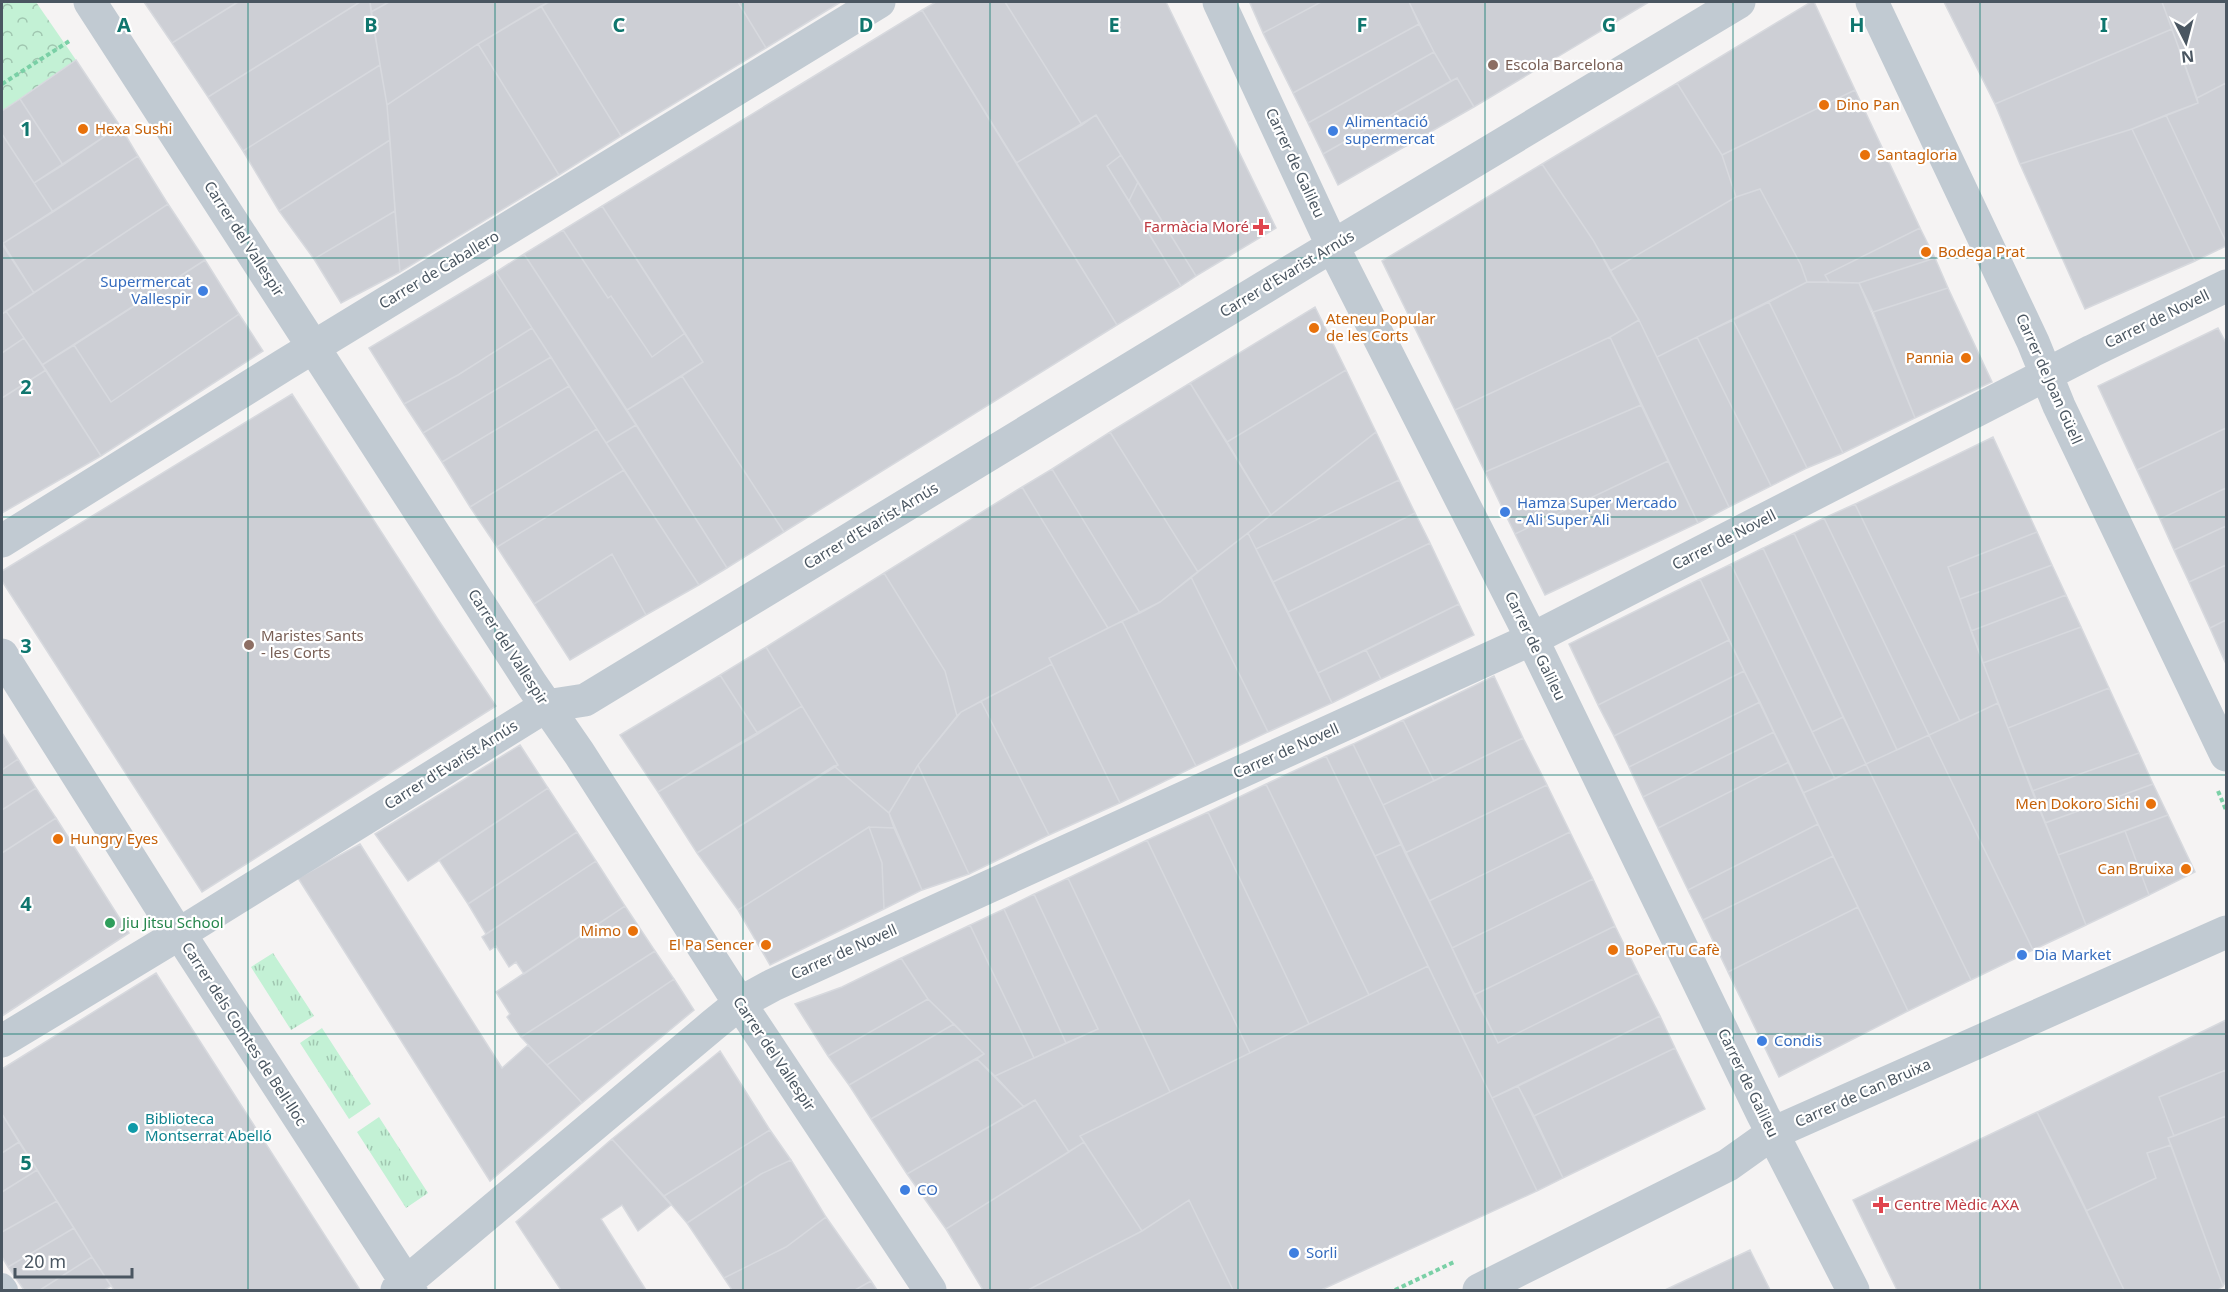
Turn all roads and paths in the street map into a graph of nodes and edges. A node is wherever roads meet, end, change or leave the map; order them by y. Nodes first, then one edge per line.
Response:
1 (90, 2) edge
2 (879, 2) edge
3 (1219, 2) edge
4 (1739, 2) edge
5 (1872, 2) edge
6 (74, 38) dead end
7 (2, 84) edge
8 (1333, 247) junction
9 (2226, 286) edge
10 (315, 347) junction
11 (2045, 376) junction
12 (2, 541) edge
13 (1532, 639) junction
14 (2, 655) edge
15 (546, 706) junction
16 (2226, 755) edge
17 (2226, 932) edge
18 (179, 934) junction
19 (740, 1003) junction
20 (2, 1041) edge
21 (1773, 1133) junction
22 (2, 1286) edge
23 (405, 1288) edge
24 (4, 1290) edge
25 (930, 1290) edge
26 (1479, 1290) edge
27 (1853, 1290) edge

1 - 10 street, Carrer del Vallespir
2 - 10 street, Carrer de Caballero
3 - 8 street, Carrer de Galileu
4 - 8 street, Carrer d'Evarist Arnús
5 - 11 street, Carrer de Joan Güell
6 - 7 path
8 - 13 street, Carrer de Galileu
8 - 15 street, Carrer d'Evarist Arnús
9 - 11 street, Carrer de Novell
10 - 12 street, Carrer de Caballero
10 - 15 street, Carrer del Vallespir
11 - 13 street, Carrer de Novell
11 - 16 street, Carrer de Joan Güell
13 - 19 street, Carrer de Novell
13 - 21 street, Carrer de Galileu
14 - 18 street, Carrer dels Comtes de Bell-lloc
15 - 18 street, Carrer d'Evarist Arnús
15 - 19 street, Carrer del Vallespir
17 - 21 street, Carrer de Can Bruixa
18 - 20 street, Carrer d'Evarist Arnús
18 - 23 street, Carrer dels Comtes de Bell-lloc
19 - 23 street, Carrer de Novell
19 - 25 street, Carrer del Vallespir
21 - 26 street, Carrer de Can Bruixa
21 - 27 street, Carrer de Galileu
22 - 24 street

